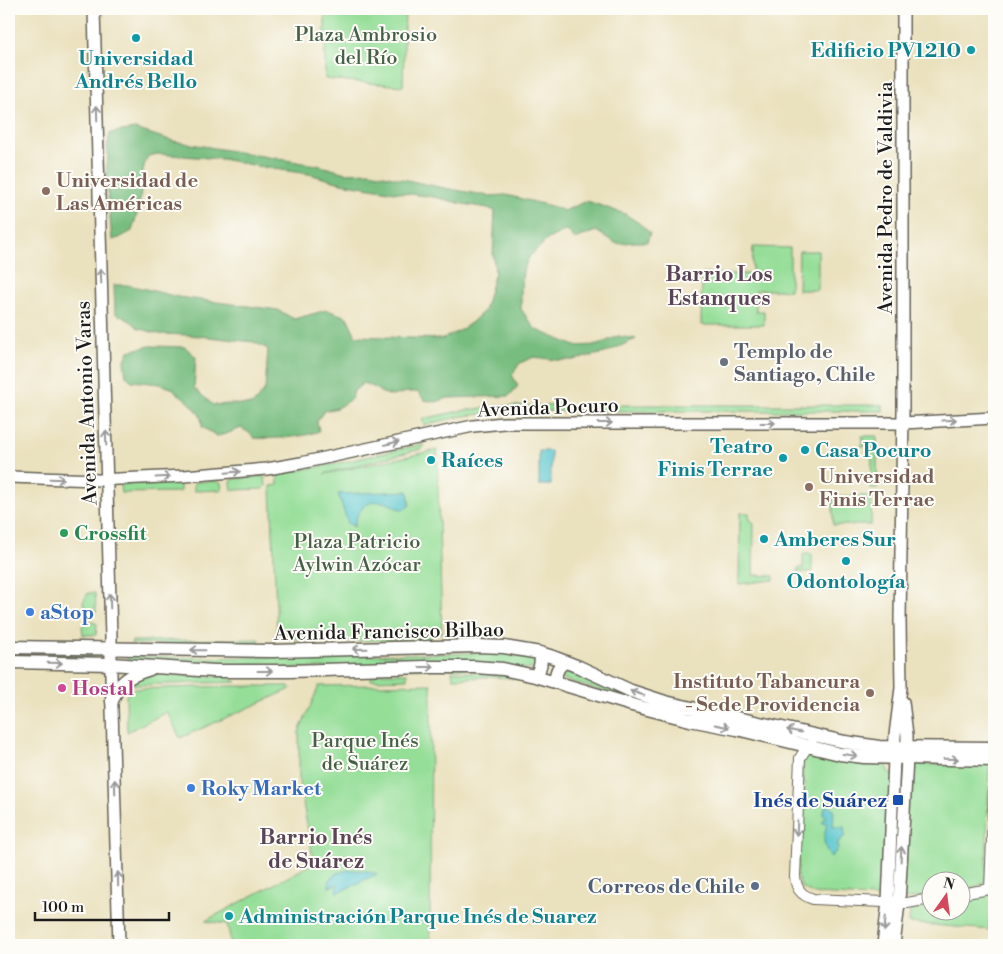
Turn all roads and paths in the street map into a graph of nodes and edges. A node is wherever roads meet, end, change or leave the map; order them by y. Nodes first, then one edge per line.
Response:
1 (94, 9) edge
2 (903, 9) edge
3 (994, 418) edge
4 (903, 423) junction
5 (9, 477) edge
6 (107, 480) junction
7 (9, 647) edge
8 (111, 649) junction
9 (540, 653) junction
10 (9, 662) edge
11 (565, 662) junction
12 (111, 664) junction
13 (157, 668) junction
14 (535, 676) junction
15 (556, 682) junction
16 (112, 701) junction
17 (845, 742) junction
18 (806, 747) junction
19 (994, 748) edge
20 (901, 753) junction
21 (994, 760) edge
22 (994, 789) edge
23 (970, 892) edge
24 (920, 901) edge
25 (893, 903) junction
26 (119, 945) edge
27 (883, 945) edge
28 (894, 945) edge

6 -> 1 main road, Avenida Antonio Varas
2 - 4 main road, Avenida Pedro de Valdivia
4 -> 3 main road, Avenida Pocuro
6 -> 4 main road, Avenida Pocuro
4 - 20 main road, Avenida Pedro de Valdivia
5 -> 6 main road, Avenida Pocuro
8 -> 6 main road, Avenida Antonio Varas
7 - 8 main road, Avenida Francisco Bilbao
9 -> 8 main road, Avenida Francisco Bilbao
8 - 12 main road, Avenida Antonio Varas
9 - 11 main road, Avenida Francisco Bilbao
9 - 14 main road
10 -> 12 main road, Avenida Francisco Bilbao
11 - 15 main road
17 -> 11 main road, Avenida Francisco Bilbao
12 - 13 main road, Avenida Francisco Bilbao
12 - 16 main road, Avenida Antonio Varas
13 -> 14 main road, Avenida Francisco Bilbao
13 - 16 main road
14 - 15 main road, Avenida Francisco Bilbao
15 -> 18 main road, Avenida Francisco Bilbao
26 -> 16 main road, Avenida Antonio Varas
17 - 18 street
17 - 20 main road, Avenida Francisco Bilbao
18 -> 20 main road, Avenida Francisco Bilbao
18 -> 25 street
19 - 20 main road, Avenida Francisco Bilbao
20 -> 21 main road, Avenida Francisco Bilbao
20 - 25 main road, Avenida Pedro de Valdivia
22 - 23 street
24 - 25 street
25 -> 27 main road, Avenida Pedro de Valdivia
25 - 28 main road, Avenida Pedro de Valdivia

